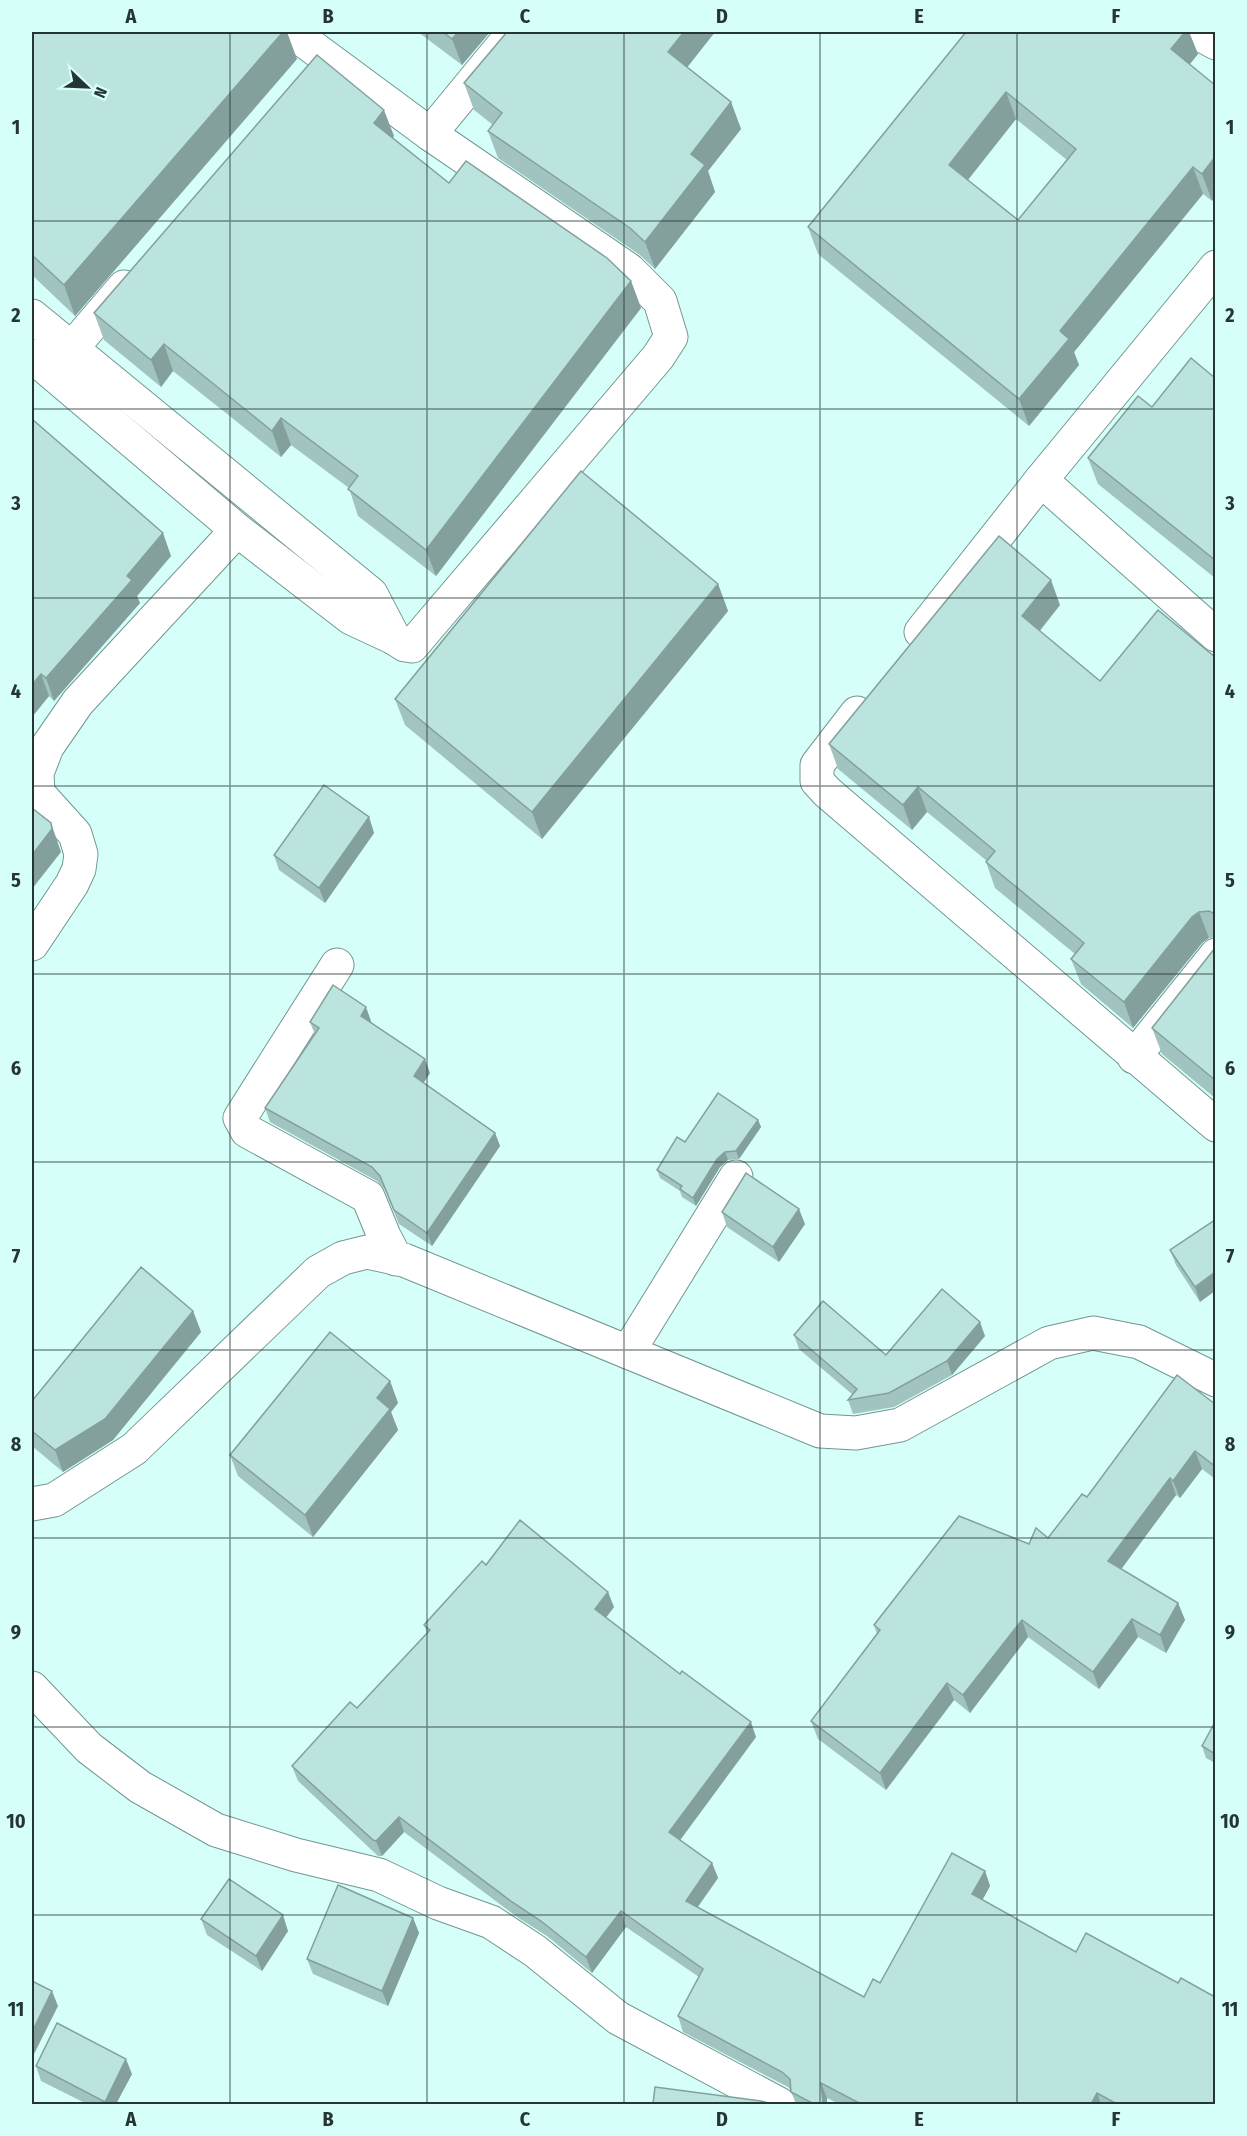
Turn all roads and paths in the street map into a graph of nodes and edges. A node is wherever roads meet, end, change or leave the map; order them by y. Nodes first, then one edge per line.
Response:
1 (292, 32) edge
2 (514, 32) edge
3 (1196, 32) edge
4 (1215, 43) edge
5 (430, 134) junction
6 (1215, 267) edge
7 (141, 268) edge
8 (32, 316) edge
9 (72, 348) junction
10 (32, 356) edge
11 (1041, 480) junction
12 (237, 530) junction
13 (1215, 635) edge
14 (394, 638) junction
15 (903, 655) edge
16 (874, 691) edge
17 (32, 944) edge
18 (1215, 955) edge
19 (337, 965) dead end
20 (1134, 1057) junction
21 (1215, 1125) edge
22 (736, 1177) dead end
23 (396, 1258) junction
24 (628, 1352) junction
25 (1215, 1380) edge
26 (32, 1504) edge
27 (32, 1688) edge
28 (779, 2104) edge

1 - 5 street
2 - 5 street
3 - 4 street
5 - 14 street
6 - 11 street
7 - 9 street
8 - 9 street
9 - 14 street
10 - 12 street
11 - 13 street
11 - 15 street
12 - 14 street
12 - 17 street
16 - 20 street
18 - 20 street
19 - 23 street
20 - 21 street
22 - 24 street
23 - 24 street
23 - 26 street
24 - 25 street
27 - 28 street

